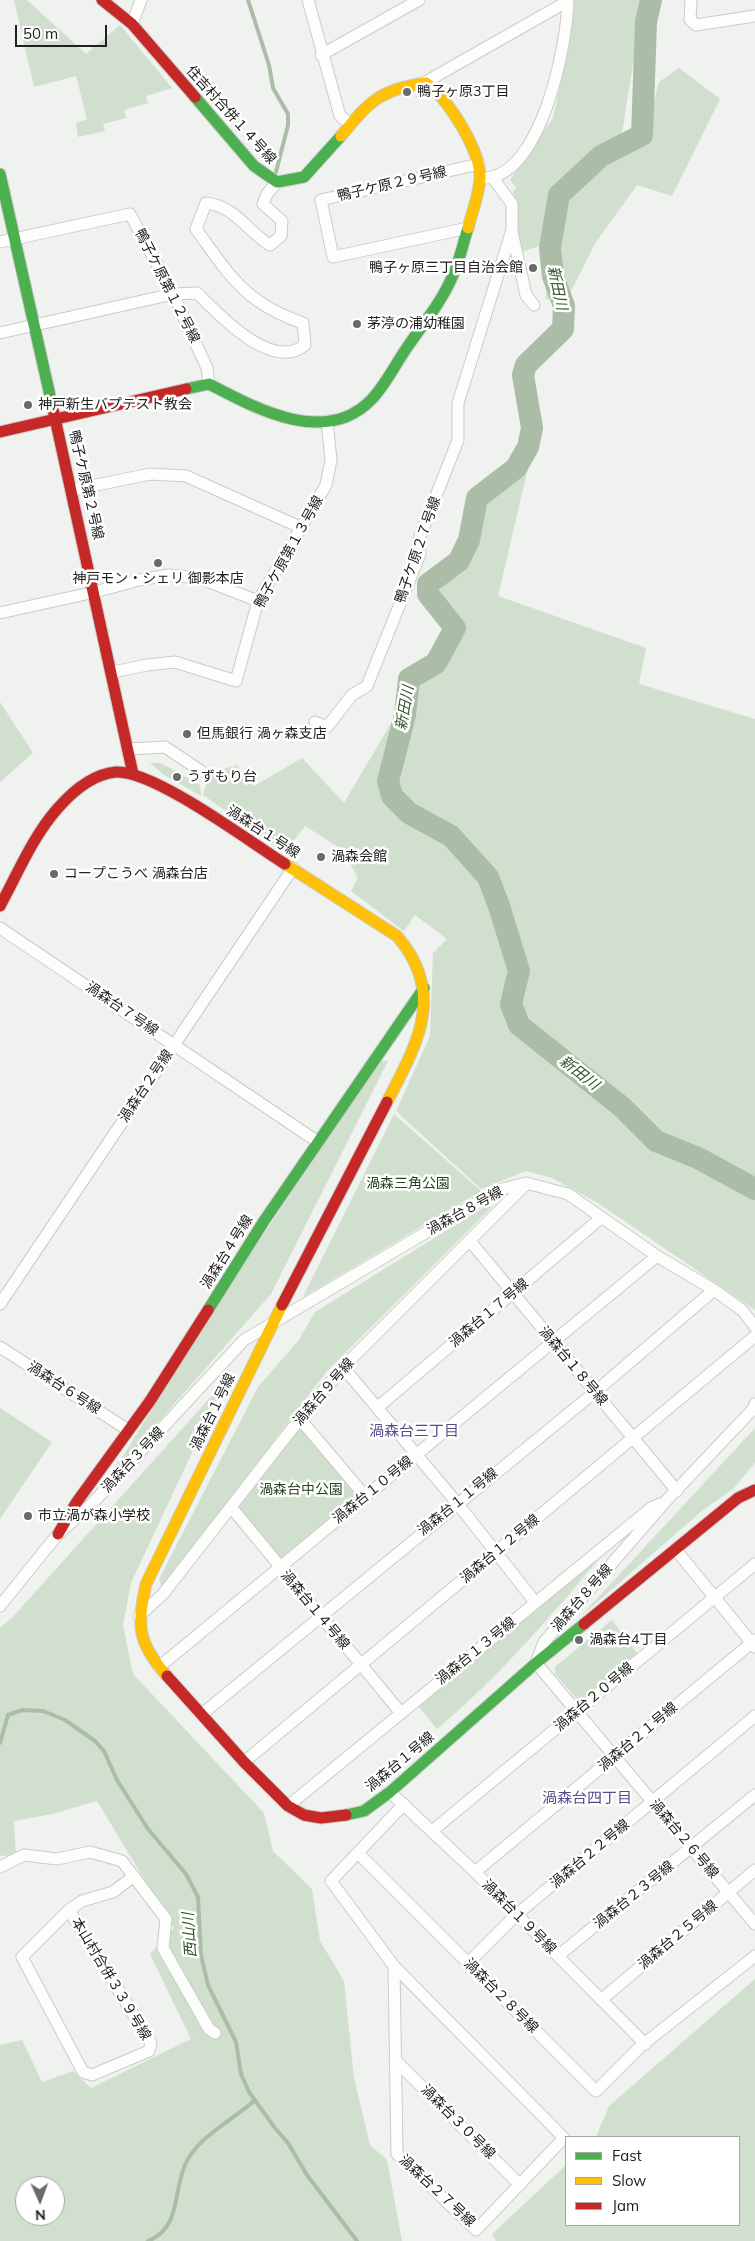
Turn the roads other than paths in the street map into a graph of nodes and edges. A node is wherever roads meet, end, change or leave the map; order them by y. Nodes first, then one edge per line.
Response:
1 (102, 0) edge
2 (141, 0) edge
3 (308, 0) edge
4 (419, 0) edge
5 (568, 0) edge
6 (691, 0) edge
7 (755, 16) edge
8 (132, 24) junction
9 (321, 55) junction
10 (422, 84) junction
11 (351, 124) junction
12 (479, 164) junction
13 (0, 174) edge
14 (492, 177) junction
15 (480, 178) junction
16 (278, 182) junction
17 (468, 228) junction
18 (512, 230) junction
19 (15, 238) junction
20 (0, 242) edge
21 (174, 294) junction
22 (534, 304) dead end
23 (35, 326) junction
24 (0, 333) edge
25 (209, 384) junction
26 (54, 418) junction
27 (327, 421) junction
28 (0, 432) edge
29 (72, 490) junction
30 (302, 528) junction
31 (95, 592) junction
32 (258, 600) junction
33 (0, 613) edge
34 (112, 672) junction
35 (315, 722) dead end
36 (129, 749) junction
37 (201, 771) dead end
38 (133, 774) junction
39 (293, 868) junction
40 (0, 906) edge
41 (0, 928) edge
42 (424, 987) junction
43 (174, 1044) junction
44 (318, 1142) junction
45 (526, 1183) junction
46 (601, 1218) junction
47 (470, 1241) junction
48 (656, 1256) junction
49 (714, 1290) junction
50 (513, 1293) junction
51 (0, 1304) edge
52 (273, 1322) junction
53 (755, 1328) edge
54 (755, 1336) edge
55 (553, 1342) junction
56 (0, 1346) edge
57 (344, 1367) junction
58 (595, 1392) junction
59 (378, 1407) junction
60 (755, 1407) edge
61 (300, 1419) junction
62 (128, 1430) junction
63 (633, 1438) junction
64 (417, 1455) junction
65 (677, 1490) junction
66 (755, 1490) edge
67 (366, 1496) junction
68 (666, 1501) junction
69 (457, 1503) junction
70 (231, 1507) junction
71 (58, 1534) junction
72 (676, 1550) junction
73 (496, 1552) junction
74 (755, 1564) edge
75 (280, 1567) junction
76 (715, 1597) junction
77 (536, 1602) junction
78 (0, 1606) edge
79 (139, 1616) junction
80 (320, 1617) junction
81 (754, 1643) edge
82 (536, 1663) junction
83 (361, 1665) junction
84 (159, 1668) junction
85 (578, 1710) junction
86 (401, 1713) junction
87 (202, 1714) junction
88 (755, 1716) edge
89 (615, 1757) junction
90 (244, 1762) junction
91 (390, 1792) junction
92 (755, 1795) edge
93 (653, 1802) junction
94 (404, 1804) junction
95 (288, 1806) junction
96 (432, 1831) junction
97 (691, 1848) junction
98 (358, 1852) junction
99 (0, 1867) edge
100 (755, 1870) edge
101 (475, 1872) junction
102 (134, 1876) junction
103 (728, 1892) junction
104 (69, 1910) junction
105 (516, 1915) junction
106 (755, 1924) edge
107 (558, 1956) junction
108 (755, 1956) edge
109 (468, 1963) junction
110 (394, 1966) junction
111 (601, 2000) junction
112 (215, 2033) dead end
113 (645, 2044) junction
114 (395, 2060) junction
115 (520, 2185) junction

1 - 8 street, 住吉村合併１４号線
2 - 8 street
3 - 9 street
4 - 9 street
5 - 10 street
5 - 14 street
6 - 7 street
8 - 16 street, 住吉村合併１４号線
9 - 11 street
10 - 11 street, 住吉村合併１４号線
10 - 12 street
11 - 16 street, 住吉村合併１４号線
12 - 15 street
12 - 17 street, 鴨子ケ原２９号線
13 - 19 street, 鴨子ケ原第２号線
14 - 15 street
14 - 18 street, 鴨子ケ原２７号線
15 - 17 street
16 - 21 street
17 - 27 street
18 - 22 street
18 - 35 street, 鴨子ケ原２７号線
19 - 20 street
19 - 21 street, 鴨子ケ原第１２号線
19 - 23 street, 鴨子ケ原第２号線
21 - 23 street
21 - 25 street, 鴨子ケ原第１２号線
23 - 24 street
23 - 26 street, 鴨子ケ原第２号線
25 - 26 street
25 - 27 street
26 - 28 street
26 - 29 street, 鴨子ケ原第２号線
27 - 30 street, 鴨子ケ原第１３号線
29 - 30 street
29 - 31 street, 鴨子ケ原第２号線
30 - 32 street, 鴨子ケ原第１３号線
31 - 32 street
31 - 33 street
31 - 34 street, 鴨子ケ原第２号線
32 - 34 street, 鴨子ケ原第１３号線
34 - 36 street, 鴨子ケ原第２号線
36 - 37 street
36 - 38 street, 鴨子ケ原第２号線
38 - 39 street, 渦森台１号線
38 - 40 street, 渦森台１号線
39 - 42 street, 渦森台１号線
39 - 43 street, 渦森台２号線
41 - 43 street, 渦森台７号線
42 - 44 street, 渦森台４号線
42 - 52 street, 渦森台１号線
43 - 44 street, 渦森台７号線
43 - 51 street, 渦森台２号線
44 - 62 street, 渦森台４号線
45 - 46 street, 渦森台８号線
45 - 47 street, 渦森台９号線
45 - 52 street, 渦森台８号線
46 - 48 street, 渦森台８号線
46 - 50 street, 渦森台１７号線
47 - 50 street, 渦森台１８号線
47 - 57 street, 渦森台９号線
48 - 49 street, 渦森台８号線
48 - 55 street, 渦森台１０号線
49 - 53 street, 渦森台８号線
49 - 58 street, 渦森台１１号線
50 - 55 street, 渦森台１８号線
50 - 59 street, 渦森台１７号線
52 - 71 street, 渦森台３号線
52 - 79 street, 渦森台１号線
54 - 63 street, 渦森台１２号線
55 - 58 street, 渦森台１８号線
55 - 64 street, 渦森台１０号線
56 - 62 street, 渦森台６号線
57 - 59 street
57 - 61 street, 渦森台９号線
58 - 63 street, 渦森台１８号線
58 - 69 street, 渦森台１１号線
59 - 64 street
60 - 65 street, 渦森台８号線
61 - 67 street
61 - 70 street, 渦森台９号線
62 - 71 street, 渦森台４号線
63 - 65 street, 渦森台１８号線
63 - 73 street, 渦森台１２号線
64 - 67 street, 渦森台１０号線
64 - 69 street
65 - 68 street, 渦森台８号線
66 - 72 street, 渦森台１号線
67 - 75 street, 渦森台１０号線
68 - 77 street, 渦森台１３号線
68 - 82 street, 渦森台８号線
69 - 73 street
69 - 80 street, 渦森台１１号線
70 - 75 street, 渦森台１４号線
70 - 79 street, 渦森台９号線
71 - 78 street, 渦森台３号線
72 - 76 street
72 - 82 street, 渦森台１号線
73 - 77 street
73 - 83 street, 渦森台１２号線
74 - 76 street, 渦森台２０号線
75 - 80 street, 渦森台１４号線
75 - 84 street, 渦森台１０号線
76 - 81 street
76 - 85 street, 渦森台２０号線
77 - 86 street, 渦森台１３号線
79 - 84 street, 渦森台１号線
80 - 83 street, 渦森台１４号線
80 - 87 street, 渦森台１１号線
81 - 89 street, 渦森台２１号線
82 - 85 street, 渦森台２６号線
82 - 91 street, 渦森台１号線
83 - 86 street, 渦森台１４号線
83 - 90 street, 渦森台１２号線
84 - 87 street, 渦森台１号線
85 - 89 street, 渦森台２６号線
85 - 96 street, 渦森台２０号線
86 - 95 street, 渦森台１３号線
87 - 90 street, 渦森台１号線
88 - 93 street, 渦森台２２号線
89 - 93 street, 渦森台２６号線
89 - 101 street, 渦森台２１号線
90 - 95 street, 渦森台１号線
91 - 94 street, 渦森台１９号線
91 - 95 street, 渦森台１号線
92 - 97 street, 渦森台２３号線
93 - 97 street, 渦森台２６号線
93 - 105 street, 渦森台２２号線
94 - 96 street, 渦森台１９号線
94 - 98 street, 渦森台２７号線
96 - 101 street, 渦森台１９号線
97 - 103 street, 渦森台２６号線
97 - 107 street, 渦森台２３号線
98 - 109 street, 渦森台２８号線
98 - 110 street, 渦森台２７号線
99 - 102 street
100 - 103 street, 渦森台２５号線
101 - 105 street, 渦森台１９号線
102 - 104 street, 本山村合併３３９号線
102 - 112 street
103 - 106 street, 渦森台２６号線
103 - 111 street, 渦森台２５号線
104 - 104 street, 本山村合併３３９号線
105 - 107 street, 渦森台１９号線
105 - 109 street, 渦森台２２号線
107 - 111 street, 渦森台１９号線
108 - 113 street
109 - 113 street, 渦森台２８号線
110 - 114 street, 渦森台２７号線
110 - 115 street, 渦森台２７号線
111 - 113 street, 渦森台１９号線
114 - 115 street, 渦森台３０号線
114 - 115 street, 渦森台２７号線

